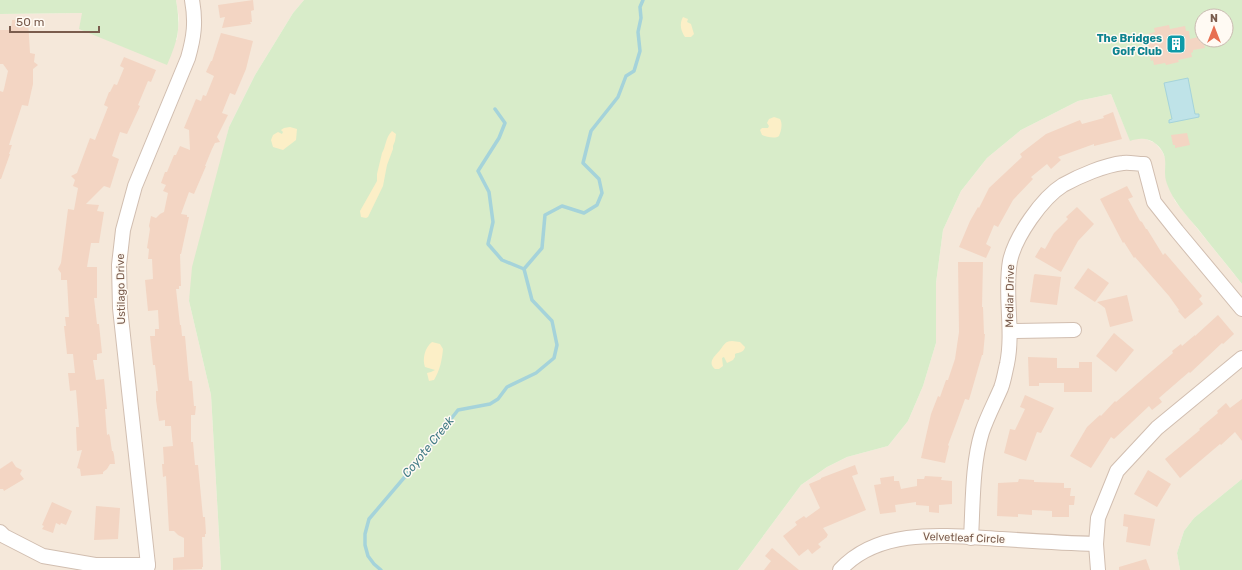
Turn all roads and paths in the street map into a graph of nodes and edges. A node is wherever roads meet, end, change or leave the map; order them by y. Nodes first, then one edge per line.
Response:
1 (192, 0) edge
2 (1242, 308) edge
3 (1074, 330) dead end
4 (1010, 331) junction
5 (1242, 358) edge
6 (0, 532) edge
7 (971, 538) junction
8 (1096, 544) junction
9 (148, 568) edge
10 (840, 570) edge
11 (1098, 570) edge

1 - 9 street, Ustilago Drive
2 - 4 street, Mediar Drive
3 - 4 street
4 - 7 street, Mediar Drive
5 - 8 street
6 - 9 street
7 - 8 street, Velvetleaf Circle
7 - 10 street, Velvetleaf Circle
8 - 11 street

